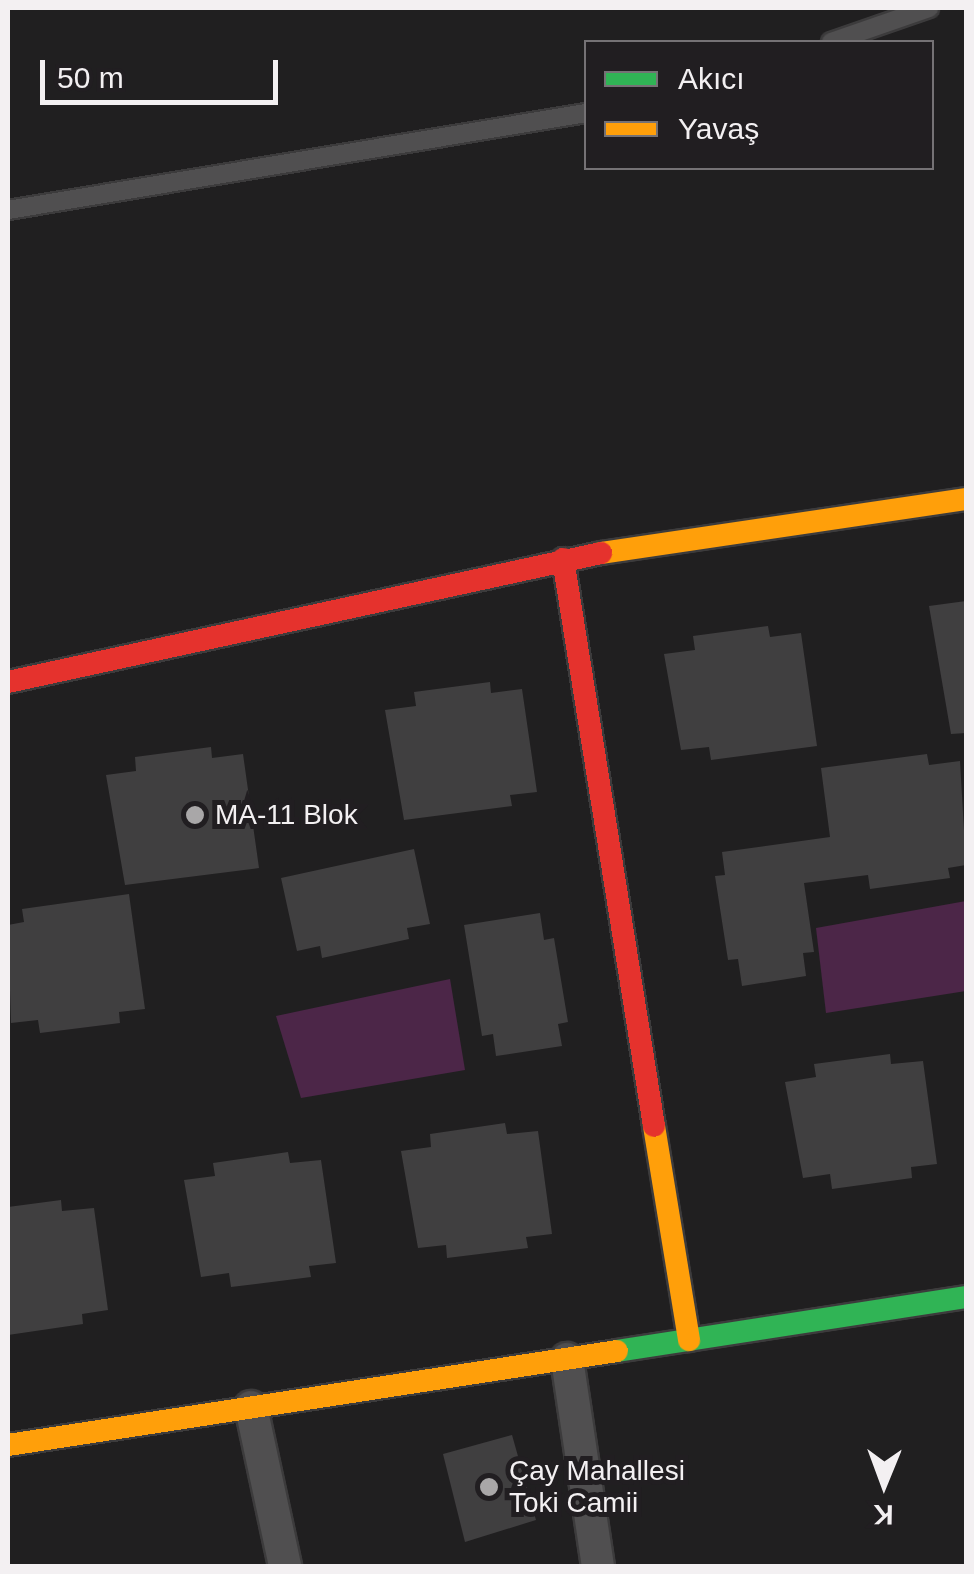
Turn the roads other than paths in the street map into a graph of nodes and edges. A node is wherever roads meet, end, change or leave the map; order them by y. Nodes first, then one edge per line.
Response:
1 (928, 8) edge
2 (837, 40) edge
3 (584, 113) edge
4 (8, 210) edge
5 (966, 499) edge
6 (563, 559) junction
7 (8, 682) edge
8 (966, 1298) edge
9 (689, 1340) junction
10 (568, 1359) junction
11 (251, 1408) junction
12 (8, 1445) edge
13 (285, 1566) edge
14 (598, 1566) edge

1 - 2 lane
3 - 4 lane
5 - 6 street
6 - 7 street
6 - 9 street
8 - 9 street
9 - 10 street
10 - 11 street
10 - 14 street
11 - 12 street
11 - 13 street

